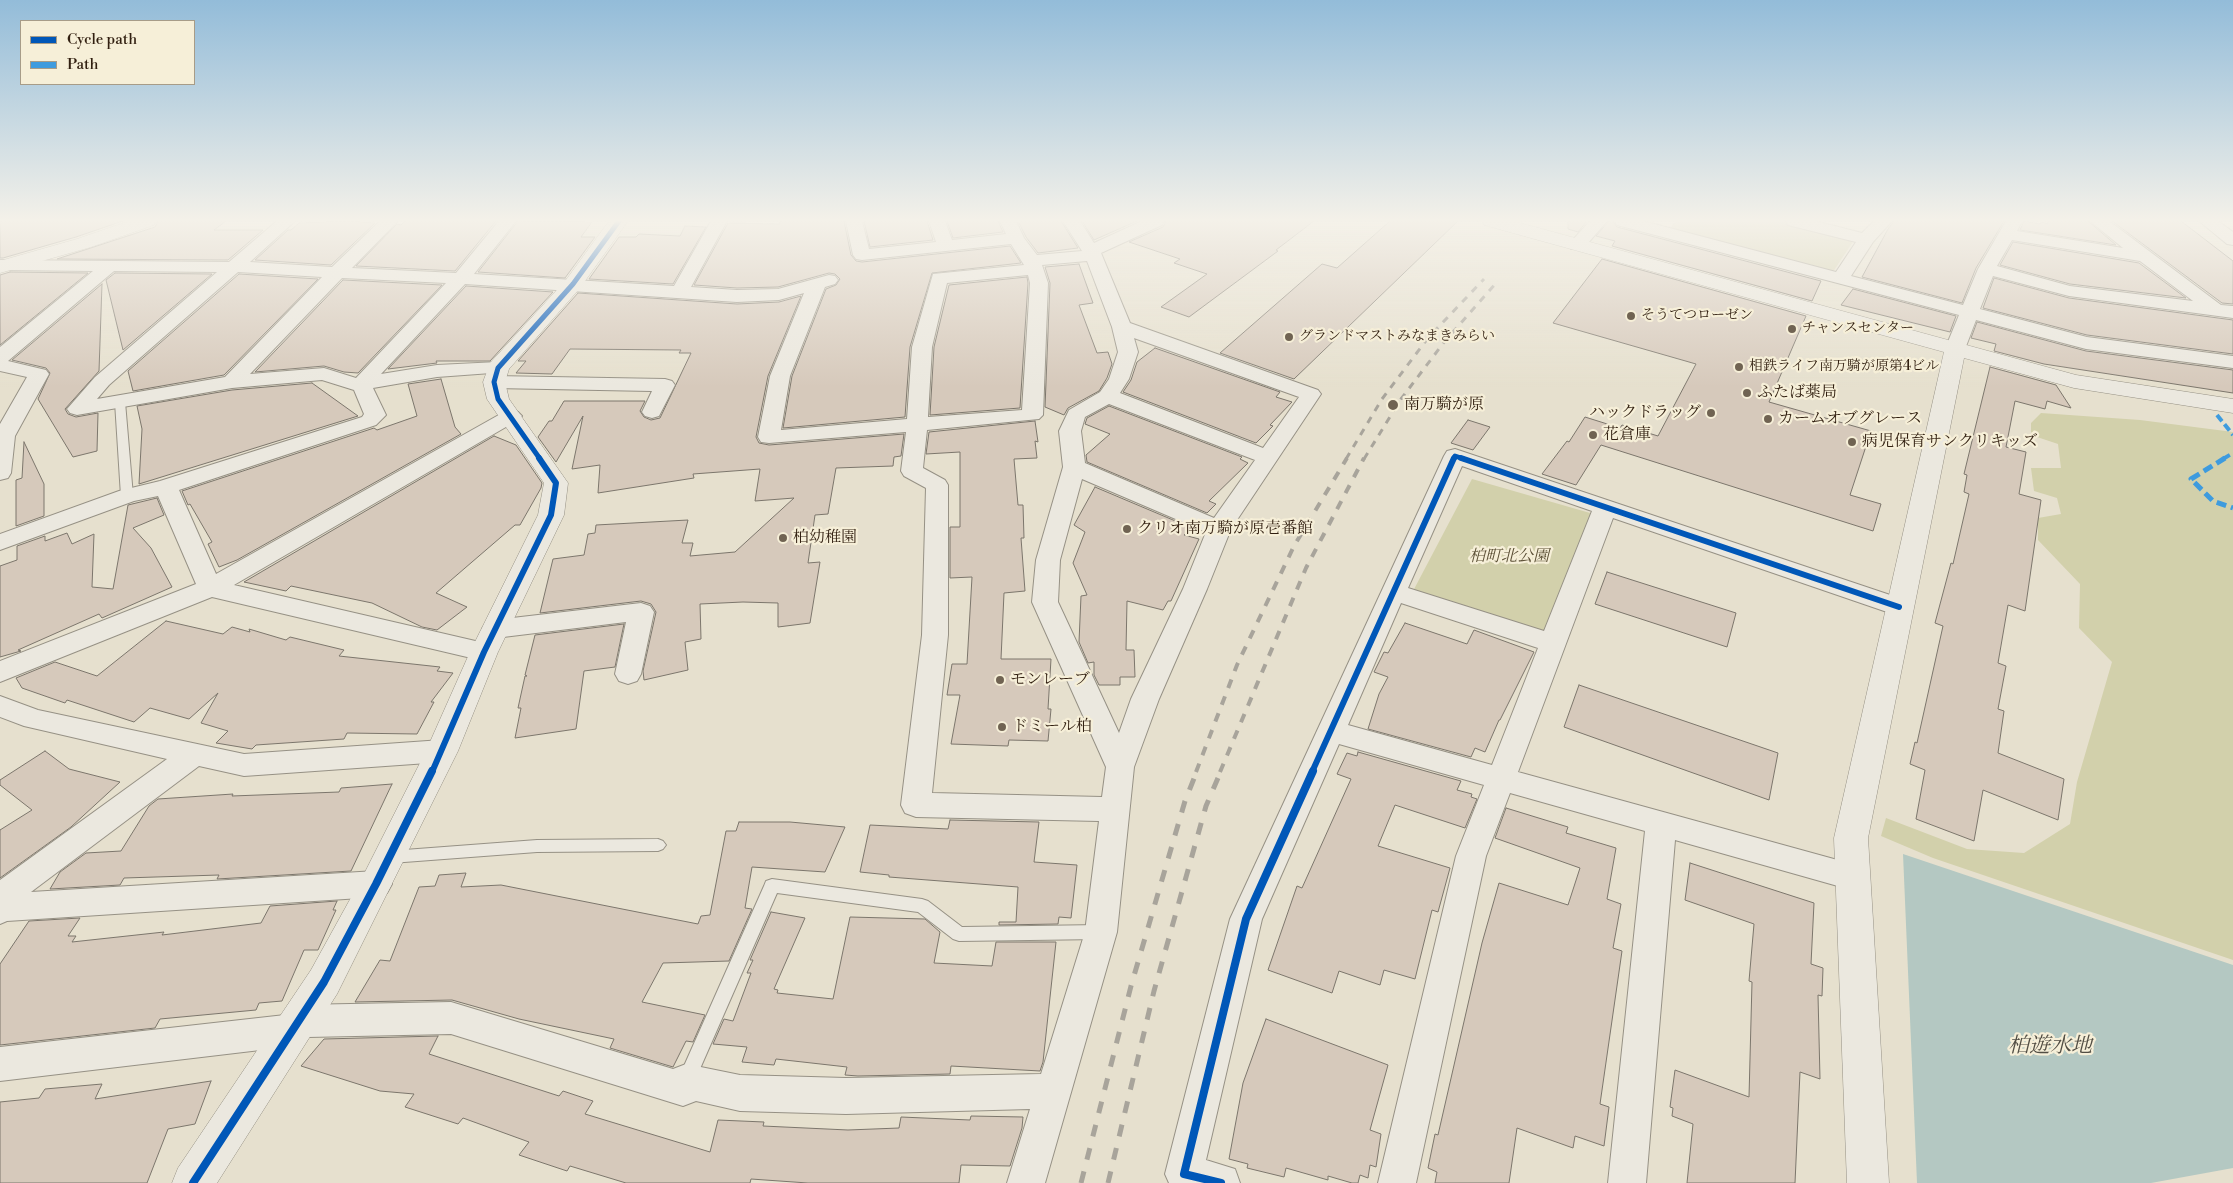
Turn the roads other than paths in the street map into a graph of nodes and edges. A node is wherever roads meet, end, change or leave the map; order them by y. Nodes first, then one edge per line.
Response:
1 (95, 276) edge
2 (224, 276) edge
3 (334, 276) edge
4 (424, 276) edge
5 (579, 276) edge
6 (688, 276) edge
7 (942, 276) edge
8 (1037, 276) edge
9 (1101, 276) edge
10 (1690, 276) edge
11 (1835, 276) edge
12 (1984, 276) edge
13 (2014, 276) edge
14 (2174, 276) edge
15 (461, 278) junction
16 (1841, 278) joint
17 (573, 284) junction
18 (679, 293) junction
19 (2225, 311) edge
20 (1969, 312) junction
21 (1122, 327) junction
22 (9, 342) edge
23 (1955, 349) junction
24 (0, 357) edge
25 (2233, 362) edge
26 (0, 365) edge
27 (496, 375) junction
28 (232, 382) junction
29 (361, 384) junction
30 (1108, 396) junction
31 (120, 402) junction
32 (2233, 406) edge
33 (652, 412) dead end
34 (511, 416) junction
35 (917, 426) junction
36 (1267, 457) junction
37 (1074, 467) junction
38 (0, 473) edge
39 (166, 487) junction
40 (127, 496) junction
41 (1605, 507) junction
42 (1219, 529) junction
43 (0, 542) edge
44 (210, 588) junction
45 (1394, 592) junction
46 (1899, 607) junction
47 (490, 640) junction
48 (1552, 643) junction
49 (0, 672) edge
50 (628, 674) dead end
51 (0, 706) edge
52 (1331, 731) junction
53 (442, 752) junction
54 (195, 754) junction
55 (1120, 767) junction
56 (1502, 779) junction
57 (1114, 809) junction
58 (1661, 823) junction
59 (658, 845) dead end
60 (383, 871) junction
61 (1852, 877) junction
62 (1, 909) edge
63 (1101, 932) junction
64 (297, 1025) junction
65 (0, 1064) edge
66 (686, 1082) junction
67 (1054, 1091) junction
68 (193, 1183) edge
69 (1026, 1183) edge
70 (1221, 1183) edge
71 (1396, 1183) edge
72 (1627, 1183) edge
73 (1868, 1183) edge

1 - 22 street
2 - 31 street
3 - 28 street
4 - 15 street
5 - 17 street
6 - 18 street
7 - 35 street
8 - 35 street
9 - 21 street
10 - 23 street
11 - 16 street
12 - 20 street
13 - 19 street
14 - 19 street
15 - 17 street
15 - 29 street
16 - 20 street
17 - 18 street
17 - 27 street
18 - 35 street
20 - 23 street
20 - 25 street
21 - 30 street
21 - 36 street
22 - 24 street
23 - 32 street
23 - 46 street
26 - 38 street
27 - 29 street
27 - 33 street
27 - 34 street
28 - 29 street
28 - 31 street
29 - 39 street
30 - 36 street
30 - 37 street
31 - 40 lane
34 - 44 street
34 - 47 street
35 - 57 street
36 - 42 street
37 - 42 street
37 - 55 street
39 - 40 street
39 - 44 street
40 - 43 street
41 - 45 street
41 - 46 street
41 - 48 street
42 - 55 street
44 - 47 street
44 - 49 street
45 - 48 street
45 - 52 street
46 - 61 street
47 - 50 street
47 - 53 street
48 - 56 street
51 - 54 street
52 - 56 street
52 - 70 street
53 - 54 street
53 - 60 street
54 - 62 street
55 - 57 street
56 - 58 street
56 - 71 street
57 - 63 street
58 - 61 street
58 - 72 street
59 - 60 lane
60 - 62 street
60 - 64 street
61 - 73 street
63 - 66 lane
63 - 67 street
64 - 65 street
64 - 66 street
64 - 68 street
66 - 67 street
67 - 69 street

